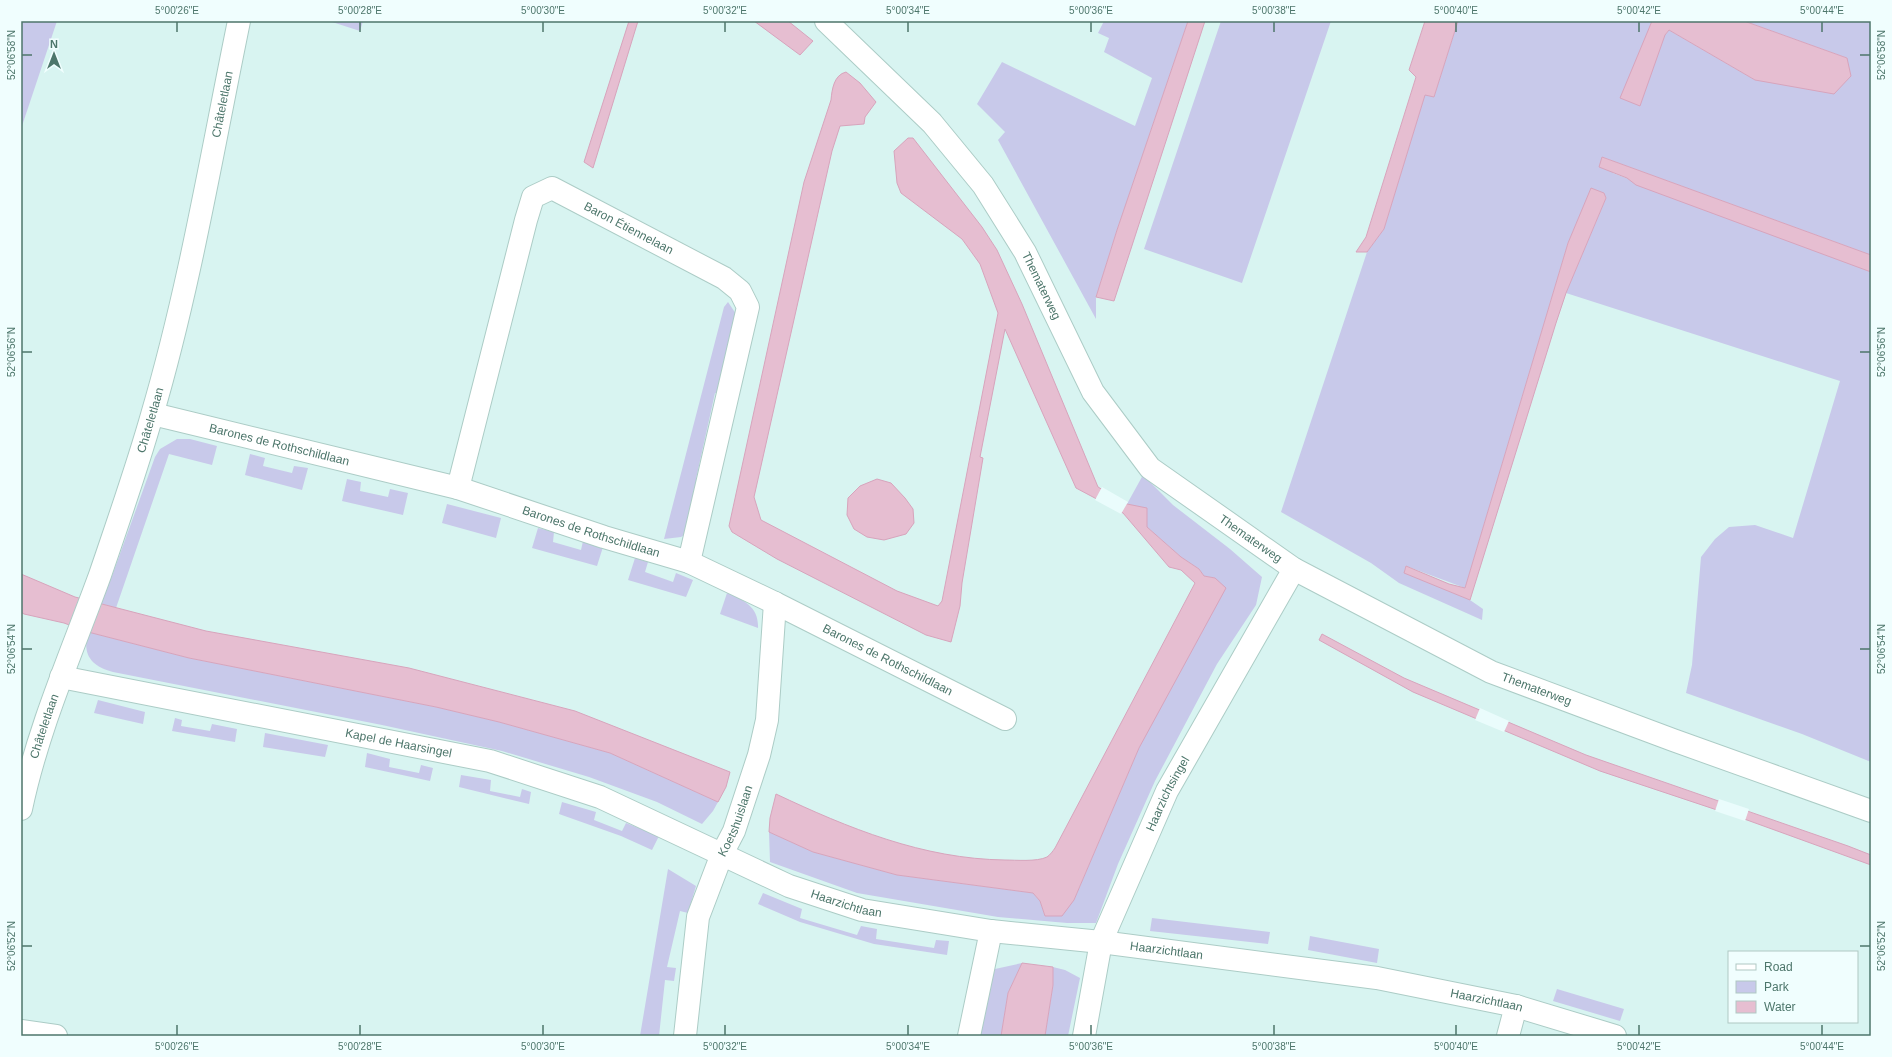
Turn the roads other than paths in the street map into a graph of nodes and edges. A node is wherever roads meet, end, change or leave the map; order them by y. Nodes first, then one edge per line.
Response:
1 (239, 21) edge
2 (826, 21) edge
3 (153, 414) junction
4 (458, 488) junction
5 (689, 562) junction
6 (1294, 569) junction
7 (775, 602) junction
8 (61, 677) junction
9 (1005, 719) dead end
10 (21, 809) edge
11 (1871, 811) edge
12 (722, 854) junction
13 (991, 931) junction
14 (1101, 942) junction
15 (1516, 1006) junction
16 (21, 1030) edge
17 (56, 1036) edge
18 (685, 1036) edge
19 (969, 1036) edge
20 (1084, 1036) edge
21 (1508, 1036) edge
22 (1615, 1036) edge

1 - 3 street, Châteletlaan
2 - 6 street, Thematerweg
3 - 4 street, Barones de Rothschildlaan
3 - 8 street, Châteletlaan
4 - 5 street, Barones de Rothschildlaan
4 - 5 street, Baron Étiennelaan
5 - 7 street, Barones de Rothschildlaan
6 - 11 street, Thematerweg
6 - 14 street, Haarzichtsingel
7 - 9 street, Barones de Rothschildlaan
7 - 12 street, Koetshuislaan
8 - 10 street, Châteletlaan
8 - 12 street, Kapel de Haarsingel
12 - 13 street, Haarzichtlaan
12 - 18 street, Koetshuislaan
13 - 14 street, Haarzichtlaan
13 - 19 street
14 - 15 street, Haarzichtlaan
14 - 20 street, Haarzichtsingel
15 - 21 street
15 - 22 street, Haarzichtlaan
16 - 17 street

